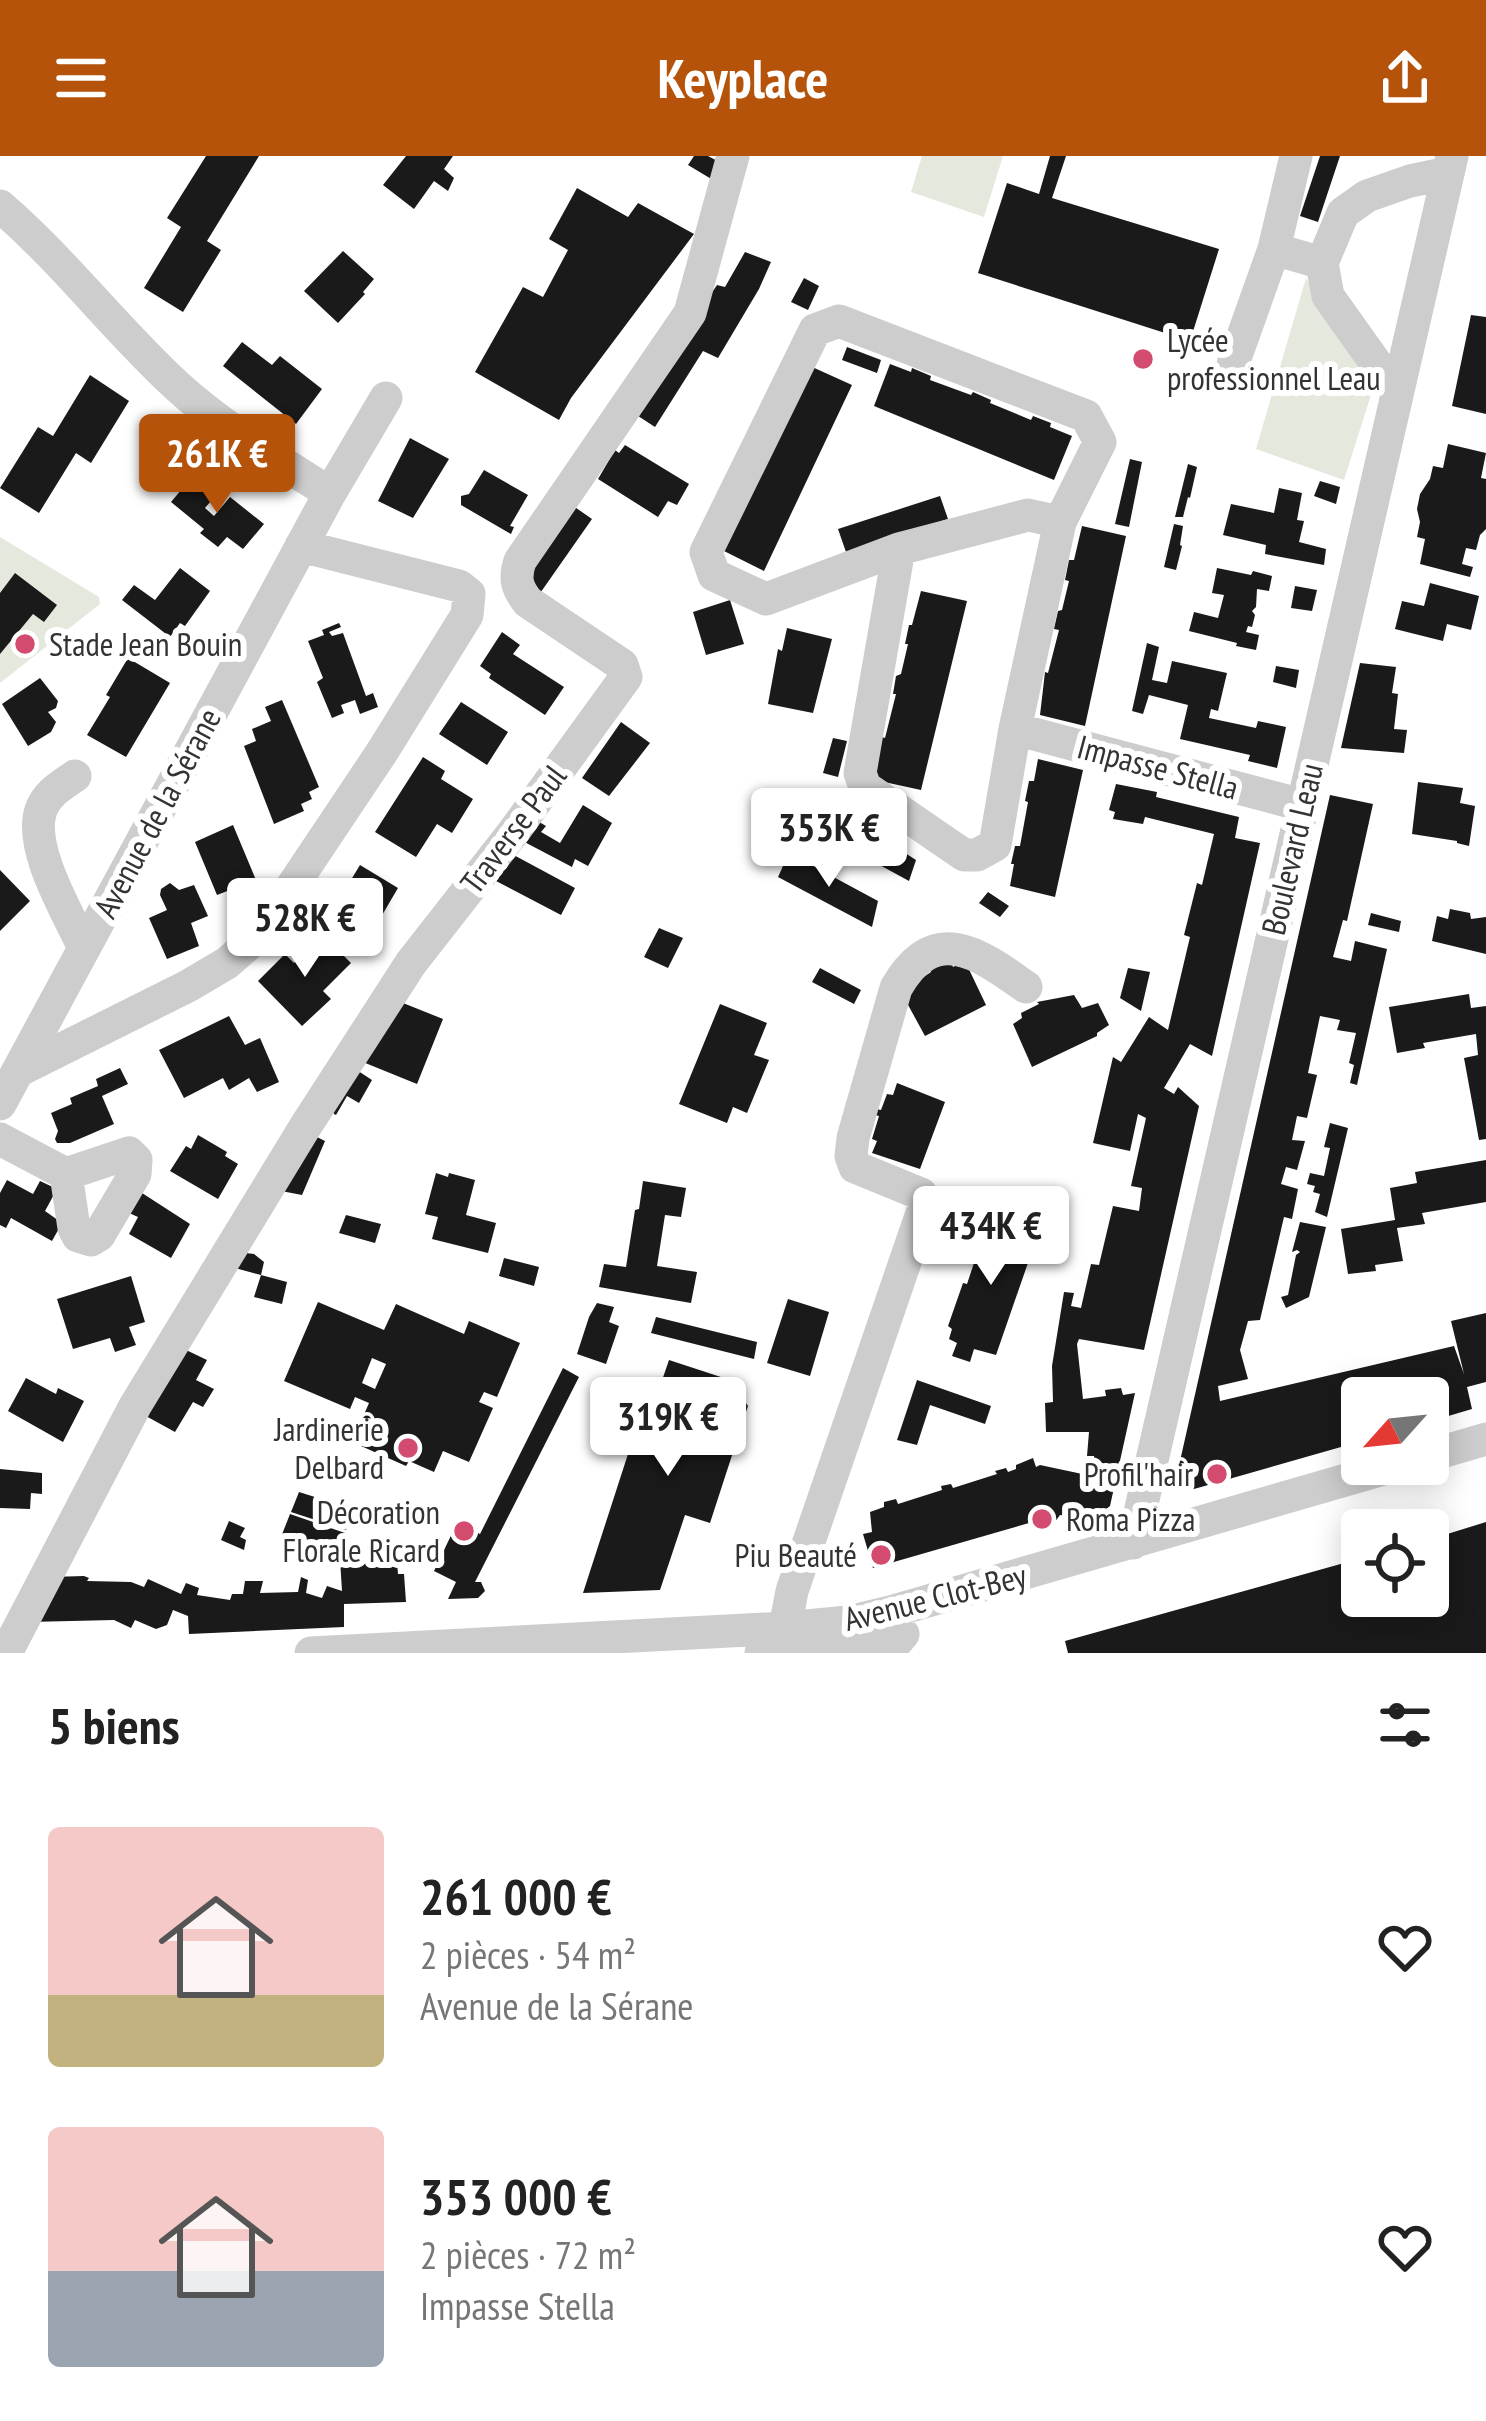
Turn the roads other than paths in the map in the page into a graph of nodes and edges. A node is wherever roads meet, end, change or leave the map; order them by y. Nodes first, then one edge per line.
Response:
1 (734, 156) edge
2 (1296, 156) edge
3 (1450, 165) edge
4 (0, 206) edge
5 (1274, 249) junction
6 (1322, 263) junction
7 (1233, 364) dead end
8 (1397, 393) junction
9 (386, 398) dead end
10 (330, 494) junction
11 (1060, 522) junction
12 (302, 546) junction
13 (899, 549) junction
14 (1015, 729) junction
15 (76, 776) dead end
16 (1302, 805) junction
17 (84, 948) junction
18 (1026, 987) dead end
19 (18, 1070) junction
20 (0, 1104) edge
21 (0, 1138) edge
22 (66, 1174) dead end
23 (1486, 1439) edge
24 (1449, 1450) edge
25 (1341, 1482) edge
26 (1133, 1543) junction
27 (787, 1642) edge
28 (6, 1653) edge
29 (311, 1653) edge
30 (887, 1653) edge

1 - 28 street, Traverse Paul
2 - 5 street
3 - 6 street
3 - 8 street, Boulevard Leau
4 - 10 street
5 - 6 street
5 - 7 street
6 - 8 street
8 - 16 street, Boulevard Leau
9 - 10 street, Avenue de la Sérane
10 - 12 street, Avenue de la Sérane
11 - 13 street
11 - 13 street
11 - 14 street
12 - 17 street, Avenue de la Sérane
12 - 19 street
13 - 14 street
14 - 16 street, Impasse Stella
15 - 17 street
16 - 26 street, Boulevard Leau
17 - 19 street, Avenue de la Sérane
18 - 27 street
19 - 20 street, Avenue de la Sérane
21 - 22 street
23 - 24 street
25 - 26 street, Avenue Clot-Bey
26 - 27 street, Avenue Clot-Bey
27 - 29 street, Avenue Clot-Bey
27 - 30 street

